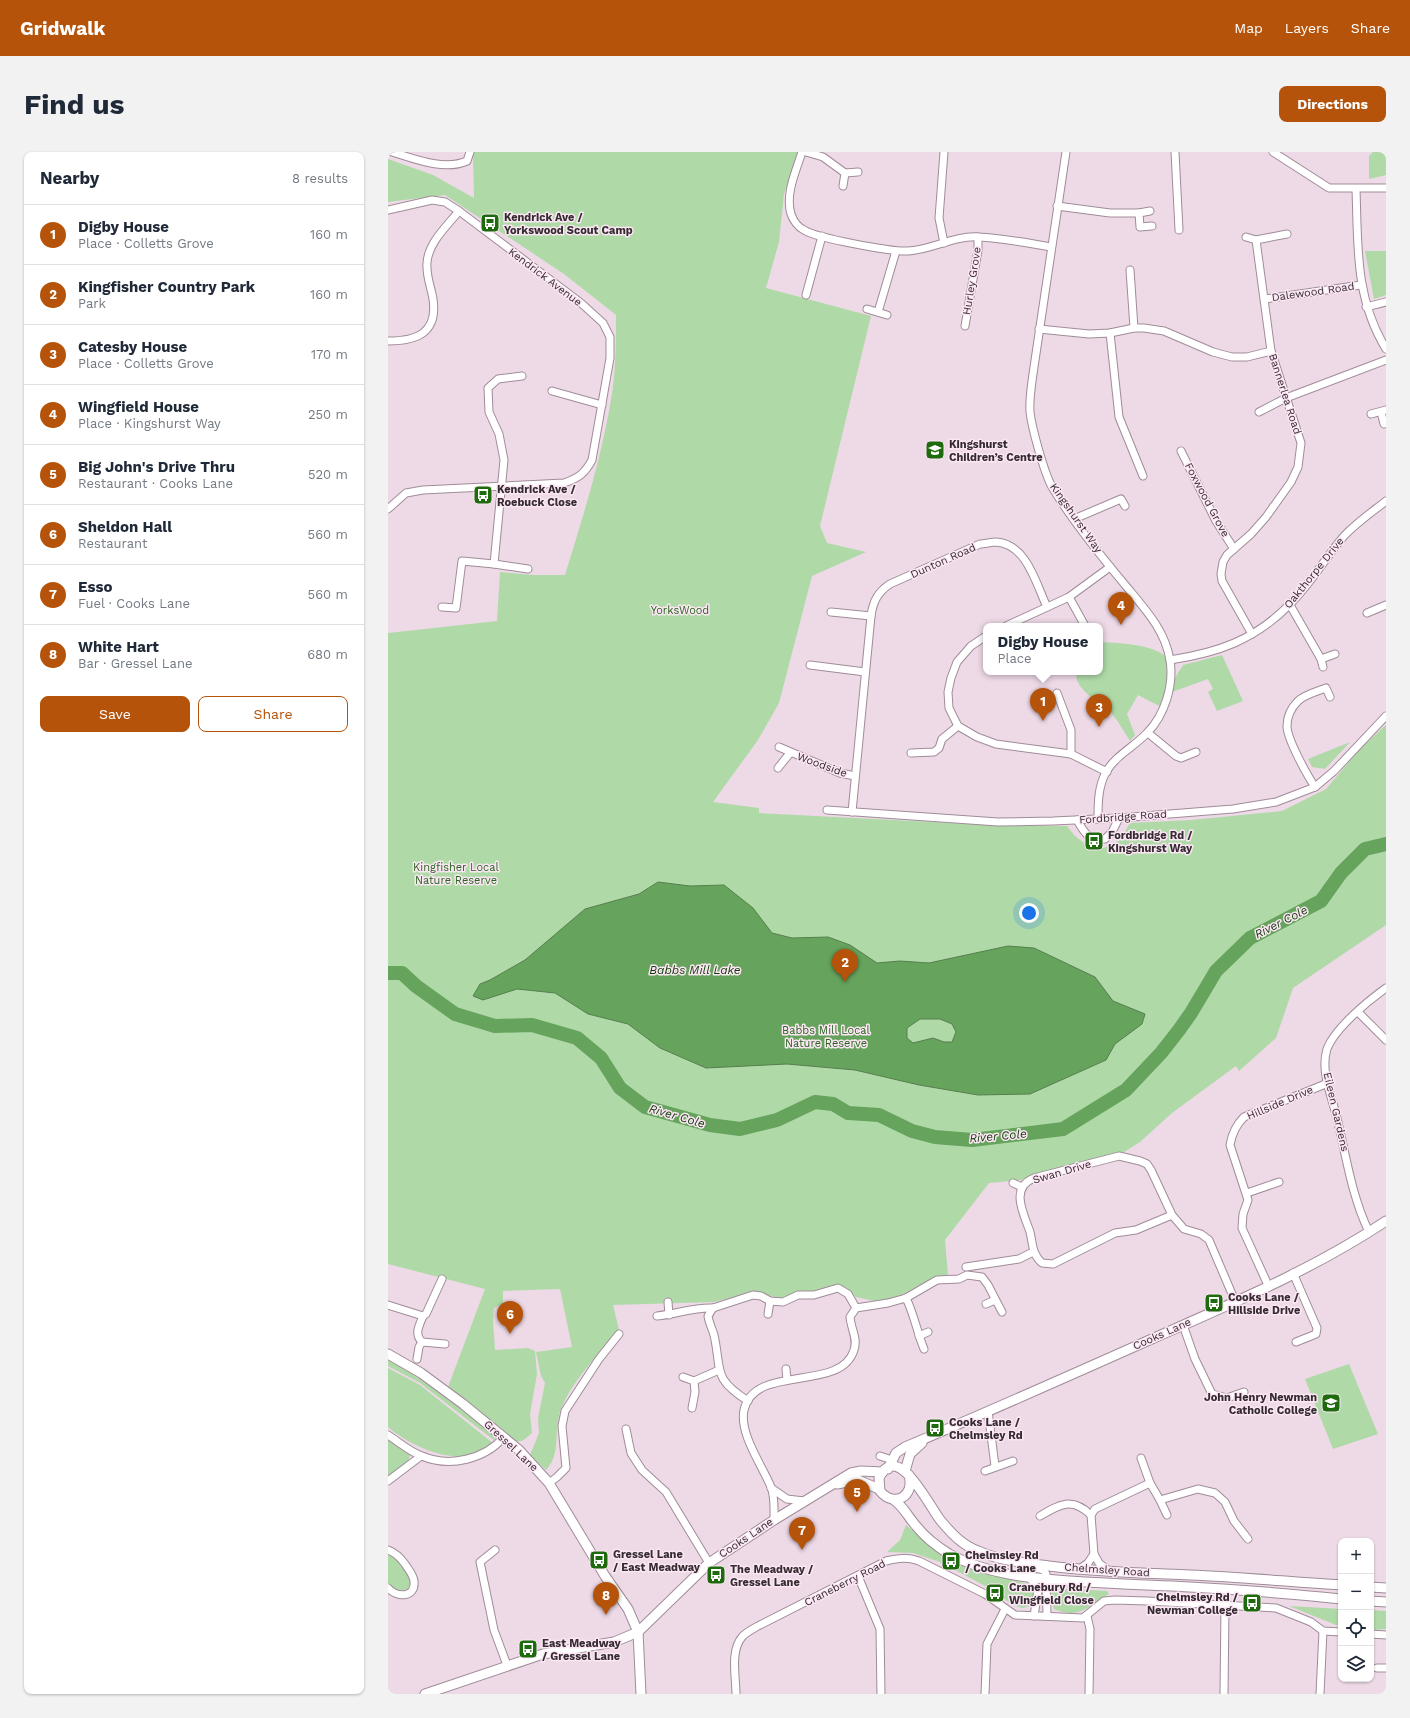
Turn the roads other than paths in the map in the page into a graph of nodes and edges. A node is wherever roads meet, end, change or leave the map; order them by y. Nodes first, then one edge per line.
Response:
1 (392, 152) edge
2 (470, 152) edge
3 (802, 152) edge
4 (806, 152) edge
5 (944, 152) edge
6 (1066, 152) edge
7 (1175, 152) edge
8 (1273, 152) edge
9 (858, 172) dead end
10 (845, 173) junction
11 (843, 186) dead end
12 (1386, 188) edge
13 (1356, 189) junction
14 (1057, 206) junction
15 (388, 210) edge
16 (458, 211) junction
17 (1150, 211) dead end
18 (1139, 213) junction
19 (1152, 226) dead end
20 (1179, 230) dead end
21 (1287, 234) dead end
22 (822, 236) junction
23 (978, 236) junction
24 (1246, 237) dead end
25 (1256, 240) junction
26 (944, 242) junction
27 (1051, 247) junction
28 (896, 251) junction
29 (1130, 270) dead end
30 (1361, 285) junction
31 (806, 295) dead end
32 (1265, 300) junction
33 (1386, 302) edge
34 (1366, 308) junction
35 (867, 309) dead end
36 (878, 312) junction
37 (887, 316) dead end
38 (965, 326) dead end
39 (1134, 328) junction
40 (1039, 329) junction
41 (1110, 333) junction
42 (388, 341) edge
43 (1386, 349) edge
44 (1271, 351) junction
45 (1386, 360) edge
46 (522, 376) dead end
47 (552, 391) dead end
48 (1286, 398) junction
49 (602, 405) junction
50 (1384, 411) edge
51 (1260, 412) dead end
52 (1371, 414) dead end
53 (1384, 424) dead end
54 (1181, 450) dead end
55 (1143, 476) dead end
56 (503, 486) junction
57 (1386, 501) edge
58 (1125, 506) dead end
59 (388, 509) edge
60 (1074, 519) junction
61 (1234, 549) junction
62 (494, 564) junction
63 (1110, 567) junction
64 (528, 569) dead end
65 (1069, 597) junction
66 (1290, 605) junction
67 (1386, 605) edge
68 (442, 607) dead end
69 (1047, 607) junction
70 (831, 612) dead end
71 (1367, 613) dead end
72 (870, 616) junction
73 (1012, 623) edge
74 (1083, 623) edge
75 (1252, 634) junction
76 (983, 638) edge
77 (1335, 654) dead end
78 (1170, 660) junction
79 (1321, 660) junction
80 (810, 665) dead end
81 (1323, 668) dead end
82 (865, 672) junction
83 (1056, 693) dead end
84 (1330, 697) dead end
85 (1386, 716) edge
86 (958, 726) junction
87 (1148, 733) junction
88 (779, 747) dead end
89 (1196, 752) dead end
90 (790, 753) junction
91 (911, 753) dead end
92 (1071, 754) junction
93 (778, 768) dead end
94 (1106, 772) junction
95 (855, 776) junction
96 (1315, 787) junction
97 (827, 810) dead end
98 (852, 812) junction
99 (1119, 818) junction
100 (1098, 819) junction
101 (1077, 820) junction
102 (1386, 988) edge
103 (1358, 1012) junction
104 (1386, 1040) edge
105 (1328, 1083) junction
106 (1279, 1182) dead end
107 (1013, 1183) dead end
108 (1022, 1187) junction
109 (1247, 1193) junction
110 (1172, 1216) junction
111 (1386, 1221) edge
112 (1369, 1232) junction
113 (1033, 1252) junction
114 (966, 1267) dead end
115 (1293, 1273) junction
116 (442, 1280) dead end
117 (1268, 1285) junction
118 (906, 1298) junction
119 (995, 1300) junction
120 (770, 1301) junction
121 (1235, 1301) junction
122 (668, 1302) dead end
123 (986, 1304) dead end
124 (388, 1305) edge
125 (713, 1308) junction
126 (856, 1308) junction
127 (1002, 1312) dead end
128 (768, 1314) dead end
129 (669, 1315) junction
130 (423, 1316) junction
131 (657, 1316) dead end
132 (1183, 1325) junction
133 (928, 1332) dead end
134 (619, 1334) dead end
135 (918, 1336) junction
136 (422, 1342) junction
137 (1296, 1342) dead end
138 (445, 1344) dead end
139 (924, 1349) dead end
140 (388, 1354) edge
141 (417, 1359) dead end
142 (786, 1369) dead end
143 (718, 1370) junction
144 (683, 1377) dead end
145 (787, 1380) junction
146 (694, 1381) junction
147 (1244, 1392) dead end
148 (748, 1401) junction
149 (692, 1408) dead end
150 (988, 1411) junction
151 (626, 1429) dead end
152 (388, 1435) edge
153 (933, 1436) junction
154 (504, 1437) junction
155 (421, 1456) junction
156 (880, 1456) dead end
157 (1140, 1458) dead end
158 (1013, 1461) dead end
159 (995, 1466) junction
160 (888, 1467) junction
161 (985, 1471) dead end
162 (907, 1473) junction
163 (388, 1482) edge
164 (1150, 1482) junction
165 (549, 1483) junction
166 (828, 1487) junction
167 (771, 1488) junction
168 (879, 1489) junction
169 (894, 1500) junction
170 (1160, 1500) junction
171 (804, 1501) junction
172 (1091, 1515) junction
173 (1167, 1515) dead end
174 (1040, 1516) dead end
175 (774, 1520) junction
176 (1248, 1539) dead end
177 (388, 1550) edge
178 (495, 1550) dead end
179 (1094, 1554) junction
180 (1008, 1560) junction
181 (709, 1563) junction
182 (1078, 1570) junction
183 (1110, 1572) junction
184 (858, 1576) junction
185 (1030, 1578) junction
186 (1046, 1579) junction
187 (1338, 1585) edge
188 (1374, 1587) edge
189 (388, 1588) edge
190 (1386, 1588) edge
191 (1338, 1599) edge
192 (1374, 1601) edge
193 (1386, 1602) edge
194 (1225, 1606) junction
195 (1006, 1609) junction
196 (1034, 1616) junction
197 (1047, 1616) junction
198 (1087, 1616) junction
199 (638, 1632) junction
200 (1322, 1632) junction
201 (1338, 1632) edge
202 (1374, 1634) edge
203 (1386, 1635) edge
204 (507, 1665) junction
205 (1377, 1668) dead end
206 (1386, 1668) edge
207 (425, 1694) edge
208 (641, 1694) edge
209 (736, 1694) edge
210 (881, 1694) edge
211 (985, 1694) edge
212 (1088, 1694) edge
213 (1224, 1694) edge
214 (1320, 1694) edge

1 - 2 street
3 - 22 street
4 - 10 street
5 - 26 street
6 - 14 street, Kingshurst Way
7 - 20 street
8 - 13 street
9 - 10 street
10 - 11 street
12 - 13 street
13 - 30 street
14 - 18 street
14 - 27 street, Kingshurst Way
15 - 16 street, Kendrick Avenue
16 - 42 street
16 - 49 street, Kendrick Avenue
17 - 18 street
18 - 19 street
21 - 25 street
22 - 28 street
22 - 31 street
23 - 26 street
23 - 27 street
23 - 38 street, Hurley Grove
24 - 25 street
25 - 32 street, Bannerlea Road
26 - 28 street
27 - 40 street, Kingshurst Way
28 - 36 street
29 - 39 street
30 - 32 street, Dalewood Road
30 - 34 street
32 - 44 street, Bannerlea Road
33 - 34 street
34 - 43 street
35 - 36 street
36 - 37 street
39 - 41 street
39 - 44 street
40 - 41 street
40 - 60 street, Kingshurst Way
41 - 55 street
44 - 48 street, Bannerlea Road
45 - 48 street
46 - 56 street
47 - 49 street
48 - 51 street
48 - 61 street, Bannerlea Road
49 - 56 street, Kendrick Avenue
50 - 52 street
50 - 53 street
54 - 61 street, Foxwood Grove
56 - 59 street, Kendrick Avenue
56 - 62 street
57 - 66 street, Oakthorpe Drive
58 - 60 street
60 - 63 street, Kingshurst Way
61 - 75 street, Bannerlea Road
62 - 64 street
62 - 68 street
63 - 65 street
63 - 78 street, Kingshurst Way
65 - 69 street
65 - 74 street
66 - 75 street, Oakthorpe Drive
66 - 79 street
67 - 71 street
69 - 72 street, Dunton Road
69 - 73 street
70 - 72 street
72 - 82 street, Dunton Road
75 - 78 street, Oakthorpe Drive
76 - 86 street
77 - 79 street
78 - 87 street, Kingshurst Way
79 - 81 street
80 - 82 street
82 - 95 street, Dunton Road
83 - 92 street
84 - 96 street
85 - 96 street, Fordbridge Road
86 - 91 street
86 - 92 street
87 - 89 street
87 - 94 street, Kingshurst Way
88 - 90 street, Woodside
90 - 93 street, Woodside
90 - 95 street, Woodside
92 - 94 street
94 - 100 street, Kingshurst Way
95 - 98 street, Dunton Road
96 - 99 street, Fordbridge Road
97 - 98 street, Fordbridge Road
98 - 101 street, Fordbridge Road
99 - 100 street, Fordbridge Road
99 - 101 street
100 - 101 street, Fordbridge Road
102 - 103 street, Eileen Gardens
103 - 104 street
103 - 105 street, Eileen Gardens
105 - 109 street, Hillside Drive
105 - 112 street, Eileen Gardens
106 - 109 street
107 - 108 street
108 - 110 street, Swan Drive
108 - 113 street, Swan Drive
109 - 117 street, Hillside Drive
110 - 113 street
110 - 121 street, Swan Drive
111 - 112 street, Cooks Lane
112 - 115 street, Cooks Lane
113 - 114 street
115 - 117 street, Cooks Lane
115 - 137 street
116 - 130 street
117 - 121 street, Cooks Lane
118 - 119 street
118 - 126 street
118 - 135 street
119 - 123 street
119 - 127 street
120 - 125 street
120 - 126 street
120 - 128 street
121 - 132 street, Cooks Lane
122 - 129 street
124 - 130 street
125 - 129 street
125 - 143 street
126 - 145 street
129 - 131 street
130 - 136 street
132 - 147 street
132 - 150 street, Cooks Lane
133 - 135 street
134 - 165 street
135 - 139 street
136 - 138 street
136 - 141 street
140 - 154 street, Gressel Lane
142 - 145 street
143 - 146 street
143 - 148 street
144 - 146 street
145 - 148 street
146 - 149 street
148 - 167 street
150 - 153 street, Cooks Lane
150 - 159 street
151 - 181 street
152 - 155 street
153 - 160 street, Cooks Lane
153 - 162 street, Cooks Lane
154 - 155 street
154 - 165 street, Gressel Lane
155 - 163 street
156 - 160 street
157 - 164 street
158 - 159 street
159 - 161 street
160 - 162 street, Cooks Lane
160 - 166 street, Cooks Lane
160 - 168 street
162 - 169 street, Cooks Lane
162 - 180 street, Chelmsley Road
164 - 170 street
164 - 172 street
165 - 199 street, Gressel Lane
166 - 168 street, Cooks Lane
166 - 171 street, Cooks Lane
167 - 171 street
167 - 175 street
168 - 169 street, Cooks Lane
169 - 185 street, Chelmsley Road
170 - 173 street
170 - 176 street
171 - 175 street, Cooks Lane
172 - 174 street
172 - 179 street
175 - 181 street, Cooks Lane
177 - 189 street
178 - 204 street
179 - 182 street
179 - 183 street
180 - 182 street, Chelmsley Road
180 - 186 street
181 - 199 street, Cooks Lane
182 - 183 street, Chelmsley Road
183 - 187 street, Chelmsley Road
184 - 195 street, Craneberry Road
184 - 209 street, Craneberry Road
184 - 210 street
185 - 186 street, Chelmsley Road
185 - 196 street
186 - 191 street, Chelmsley Road
186 - 197 street
188 - 190 street
192 - 193 street
194 - 198 street
194 - 200 street
194 - 213 street
195 - 196 street, Craneberry Road
195 - 211 street
196 - 197 street, Craneberry Road
197 - 198 street, Craneberry Road
198 - 212 street
199 - 204 street
199 - 208 street
200 - 201 street
200 - 214 street
202 - 203 street
204 - 207 street
205 - 206 street

